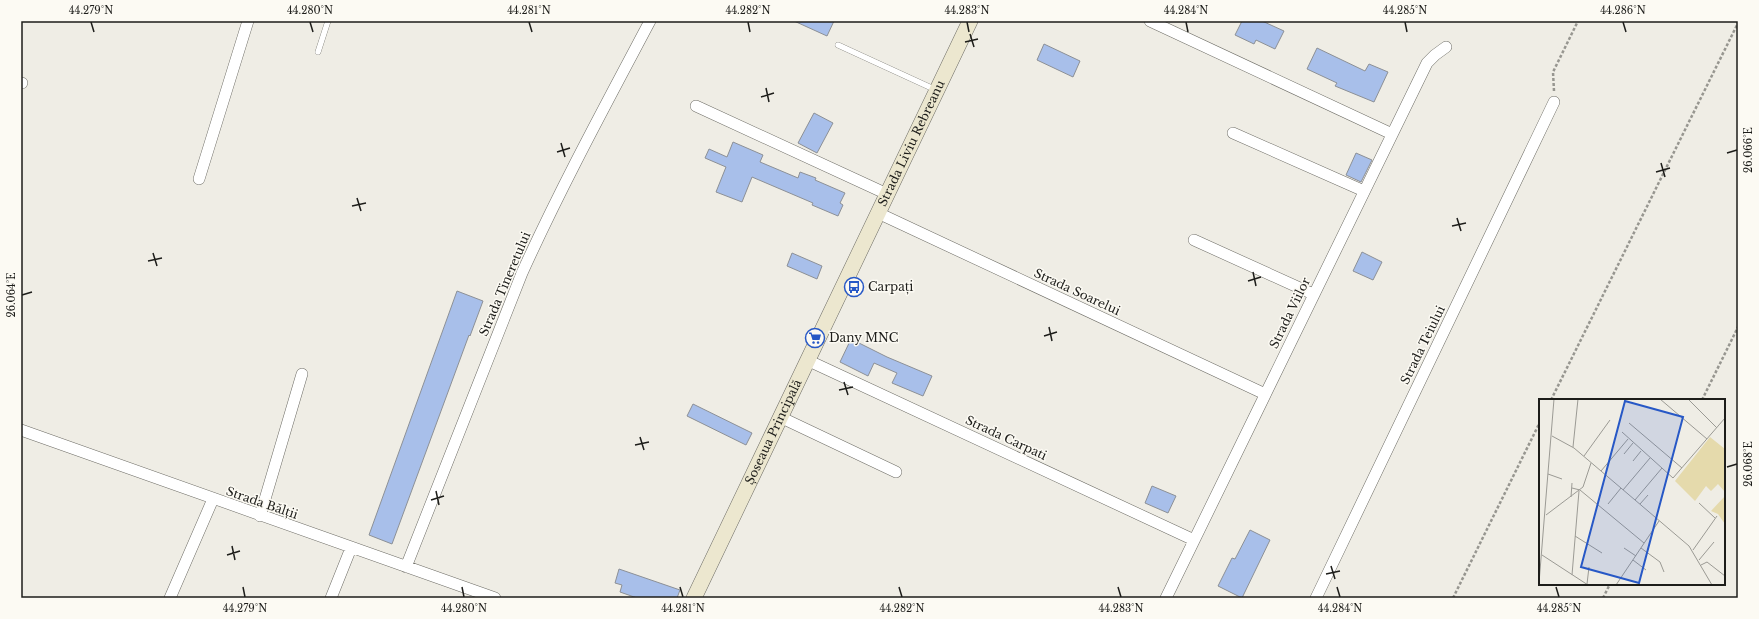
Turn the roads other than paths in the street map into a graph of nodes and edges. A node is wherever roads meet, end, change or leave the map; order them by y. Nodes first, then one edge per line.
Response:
1 (248, 21) edge
2 (328, 21) edge
3 (650, 21) edge
4 (970, 21) edge
5 (1150, 21) edge
6 (838, 45) dead end
7 (1446, 47) dead end
8 (318, 52) dead end
9 (937, 90) junction
10 (1554, 102) road end
11 (696, 106) dead end
12 (1233, 133) dead end
13 (1392, 134) junction
14 (199, 179) dead end
15 (1364, 192) junction
16 (887, 194) junction
17 (878, 214) junction
18 (1194, 240) dead end
19 (852, 266) joint
20 (1313, 294) junction
21 (807, 360) junction
22 (302, 374) dead end
23 (1265, 394) junction
24 (780, 417) junction
25 (21, 430) edge
26 (896, 472) dead end
27 (213, 499) junction
28 (260, 516) junction
29 (1194, 540) junction
30 (351, 548) junction
31 (406, 567) junction
32 (170, 598) edge
33 (332, 598) edge
34 (495, 598) edge
35 (694, 598) edge
36 (1166, 598) edge
37 (1316, 598) edge

1 - 14 street
2 - 8 lane
3 - 31 street, Strada Tineretului
4 - 9 main road, Strada Liviu Rebreanu
5 - 13 street
6 - 9 lane
7 - 13 street, Strada Viilor
9 - 16 main road, Strada Liviu Rebreanu
10 - 37 street, Strada Teiului
11 - 16 street
12 - 15 street
13 - 15 street, Strada Viilor
15 - 20 street, Strada Viilor
16 - 17 main road, Strada Liviu Rebreanu
17 - 19 main road, Strada Liviu Rebreanu
17 - 23 street, Strada Soarelui
18 - 20 street
19 - 21 main road, Șoseaua Principală
20 - 23 street, Strada Viilor
21 - 24 main road, Șoseaua Principală
21 - 29 street, Strada Carpati
22 - 28 street
23 - 29 street, Strada Viilor
24 - 26 street
24 - 35 main road, Șoseaua Principală
25 - 27 street, Strada Bălții
27 - 28 street, Strada Bălții
27 - 32 street
28 - 30 street, Strada Bălții
29 - 36 street, Strada Viilor
30 - 31 street, Strada Bălții
30 - 33 street
31 - 34 street, Strada Bălții

